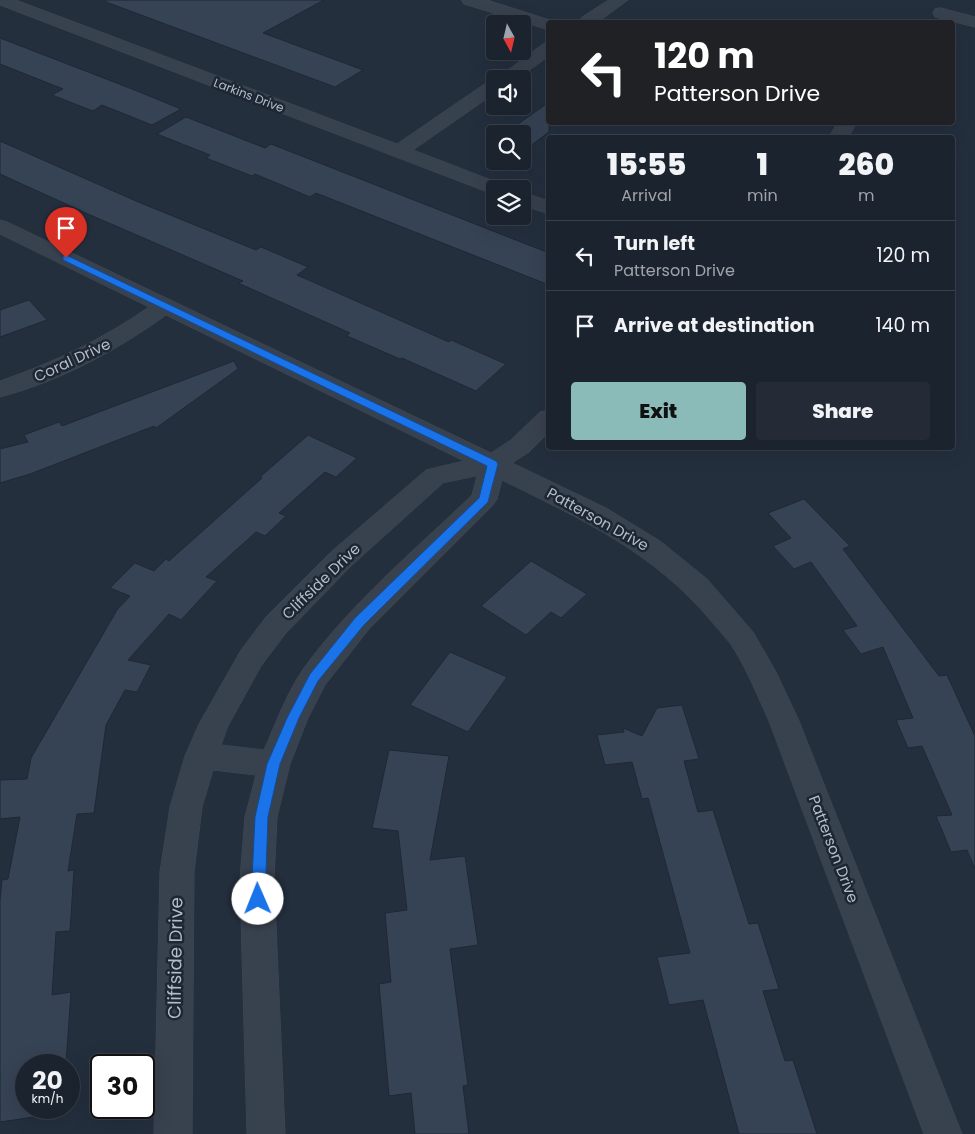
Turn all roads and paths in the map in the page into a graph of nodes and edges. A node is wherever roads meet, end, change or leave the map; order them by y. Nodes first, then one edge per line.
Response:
1 (1, 0) edge
2 (470, 0) edge
3 (620, 0) edge
4 (954, 0) edge
5 (936, 18) edge
6 (590, 20) edge
7 (975, 22) edge
8 (546, 24) edge
9 (546, 50) edge
10 (517, 70) edge
11 (486, 91) edge
12 (398, 152) junction
13 (486, 185) edge
14 (531, 201) edge
15 (546, 207) edge
16 (0, 226) edge
17 (165, 306) junction
18 (0, 389) edge
19 (546, 421) edge
20 (493, 464) junction
21 (201, 756) junction
22 (274, 764) junction
23 (173, 1134) edge
24 (266, 1134) edge
25 (943, 1134) edge

1 - 12 street, Larkins Drive
2 - 8 street
3 - 6 street
4 - 5 street
5 - 7 street
9 - 10 street
11 - 12 street
12 - 13 street, Larkins Drive
14 - 15 street
16 - 17 street, Patterson Drive
17 - 18 street, Coral Drive
17 - 20 street, Patterson Drive
19 - 20 street, Cliffside Drive
20 - 21 street, Cliffside Drive
20 - 22 street
20 - 25 street, Patterson Drive
21 - 22 street
21 - 23 street, Cliffside Drive
22 - 24 street

